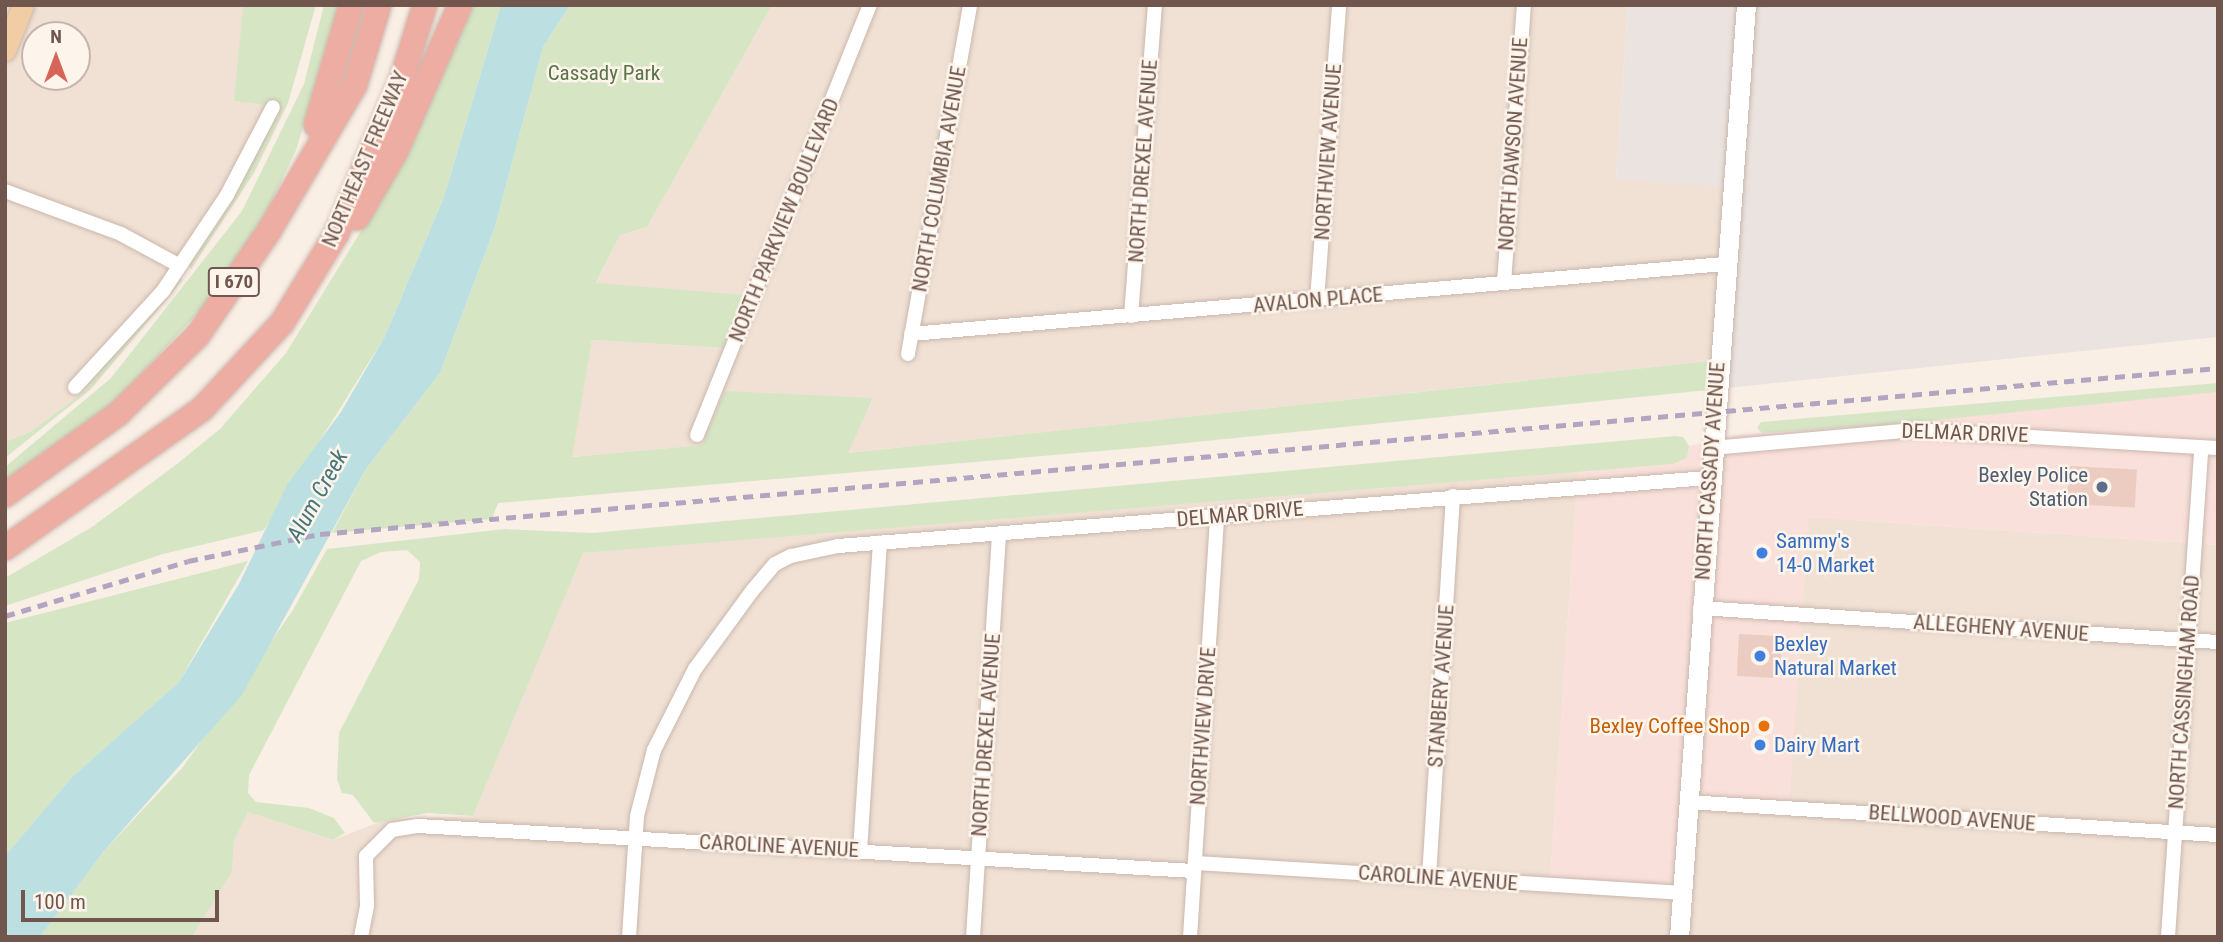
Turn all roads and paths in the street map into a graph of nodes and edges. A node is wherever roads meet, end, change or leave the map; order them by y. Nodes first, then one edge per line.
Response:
1 (351, 5) edge
2 (379, 5) edge
3 (425, 5) edge
4 (460, 5) edge
5 (870, 5) edge
6 (970, 5) edge
7 (1155, 5) edge
8 (1339, 5) edge
9 (1524, 5) edge
10 (1746, 5) edge
11 (15, 16) edge
12 (5, 50) edge
13 (273, 107) dead end
14 (5, 191) edge
15 (285, 201) junction
16 (1725, 264) junction
17 (180, 266) junction
18 (1504, 283) junction
19 (1317, 300) junction
20 (292, 306) junction
21 (1130, 316) junction
22 (911, 334) junction
23 (908, 354) dead end
24 (75, 387) dead end
25 (697, 435) dead end
26 (2201, 447) junction
27 (1712, 448) junction
28 (2218, 448) edge
29 (1708, 478) junction
30 (5, 495) edge
31 (1453, 496) junction
32 (1217, 516) junction
33 (999, 534) junction
34 (880, 543) junction
35 (5, 548) edge
36 (1700, 608) junction
37 (2188, 640) junction
38 (2218, 642) edge
39 (1687, 802) junction
40 (2175, 832) junction
41 (2218, 835) edge
42 (635, 837) junction
43 (860, 851) junction
44 (978, 857) junction
45 (1194, 867) junction
46 (1429, 877) junction
47 (1681, 893) junction
48 (361, 937) edge
49 (629, 937) edge
50 (973, 937) edge
51 (1190, 937) edge
52 (1679, 937) edge
53 (2168, 937) edge

1 - 15 highway
2 - 15 highway, NORTHEAST FREEWAY / I 670
3 - 20 highway, NORTHEAST FREEWAY
4 - 20 highway
5 - 25 street, NORTH PARKVIEW BOULEVARD
6 - 22 street, NORTH COLUMBIA AVENUE
7 - 21 street, NORTH DREXEL AVENUE
8 - 19 street, NORTHVIEW AVENUE
9 - 18 street, NORTH DAWSON AVENUE
10 - 16 street, NORTH CASSADY AVENUE
11 - 12 main road
13 - 17 street
14 - 17 street
15 - 30 highway, NORTHEAST FREEWAY / I 670
16 - 18 street, AVALON PLACE
16 - 27 street, NORTH CASSADY AVENUE
17 - 24 street
18 - 19 street, AVALON PLACE
19 - 21 street, AVALON PLACE
20 - 35 highway, NORTHEAST FREEWAY
21 - 22 street, AVALON PLACE
22 - 23 street, NORTH COLUMBIA AVENUE
26 - 27 street, DELMAR DRIVE
26 - 28 street, DELMAR DRIVE
26 - 37 street, NORTH CASSINGHAM ROAD
27 - 29 street, NORTH CASSADY AVENUE
29 - 31 street, DELMAR DRIVE
29 - 36 street, NORTH CASSADY AVENUE
31 - 32 street, DELMAR DRIVE
31 - 46 street, STANBERY AVENUE
32 - 33 street, DELMAR DRIVE
32 - 45 street, NORTHVIEW DRIVE
33 - 34 street, DELMAR DRIVE
33 - 44 street, NORTH DREXEL AVENUE
34 - 42 street, DELMAR DRIVE
34 - 43 street
36 - 37 street, ALLEGHENY AVENUE
36 - 39 street, NORTH CASSADY AVENUE
37 - 38 street, ALLEGHENY AVENUE
37 - 40 street, NORTH CASSINGHAM ROAD
39 - 40 street, BELLWOOD AVENUE
39 - 47 street, NORTH CASSADY AVENUE
40 - 41 street, BELLWOOD AVENUE
40 - 53 street, NORTH CASSINGHAM ROAD
42 - 43 street, CAROLINE AVENUE
42 - 48 street, CAROLINE AVENUE
42 - 49 street
43 - 44 street, CAROLINE AVENUE
44 - 45 street, CAROLINE AVENUE
44 - 50 street, NORTH DREXEL AVENUE
45 - 46 street, CAROLINE AVENUE
45 - 51 street, NORTHVIEW DRIVE
46 - 47 street, CAROLINE AVENUE
47 - 52 street, NORTH CASSADY AVENUE

